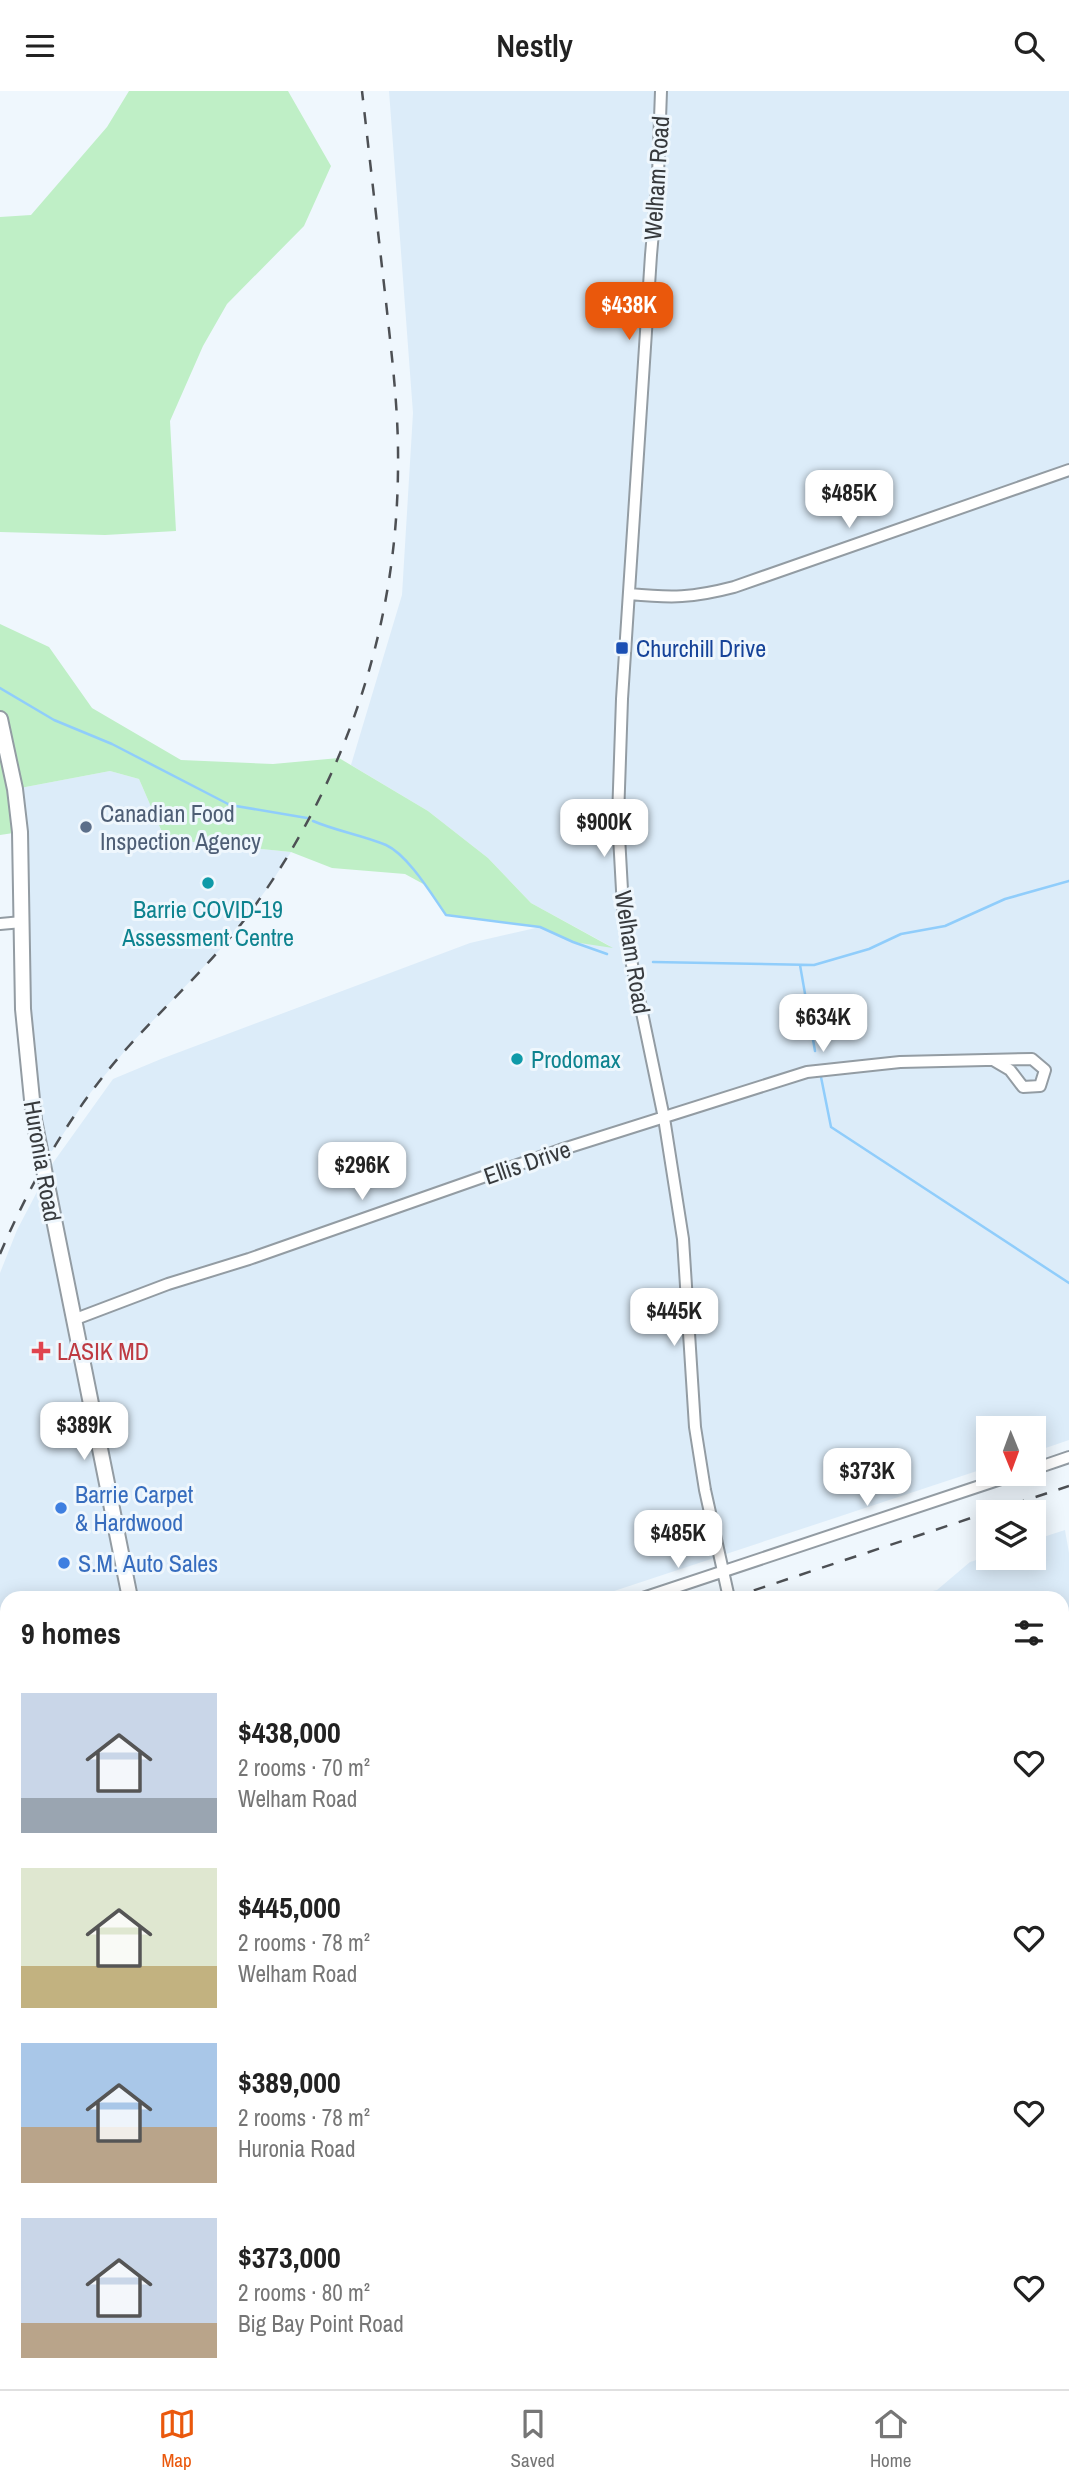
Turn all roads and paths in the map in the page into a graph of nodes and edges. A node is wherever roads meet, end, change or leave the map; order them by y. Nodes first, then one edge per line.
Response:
1 (661, 91) edge
2 (1069, 470) edge
3 (629, 594) junction
4 (0, 719) edge
5 (22, 922) junction
6 (0, 924) edge
7 (993, 1060) dead end
8 (664, 1118) junction
9 (73, 1320) junction
10 (1069, 1457) edge
11 (1046, 1465) edge
12 (980, 1486) edge
13 (724, 1571) junction
14 (129, 1591) edge
15 (664, 1591) edge
16 (728, 1591) edge

1 - 3 street, Welham Road
2 - 3 street
3 - 8 street, Welham Road
4 - 5 main road, Huronia Road
5 - 6 street
5 - 9 main road, Huronia Road
7 - 8 street, Ellis Drive
8 - 9 street, Ellis Drive
8 - 13 street, Welham Road
9 - 14 main road, Huronia Road
10 - 11 street
12 - 13 street
13 - 15 street
13 - 16 street, Welham Road

